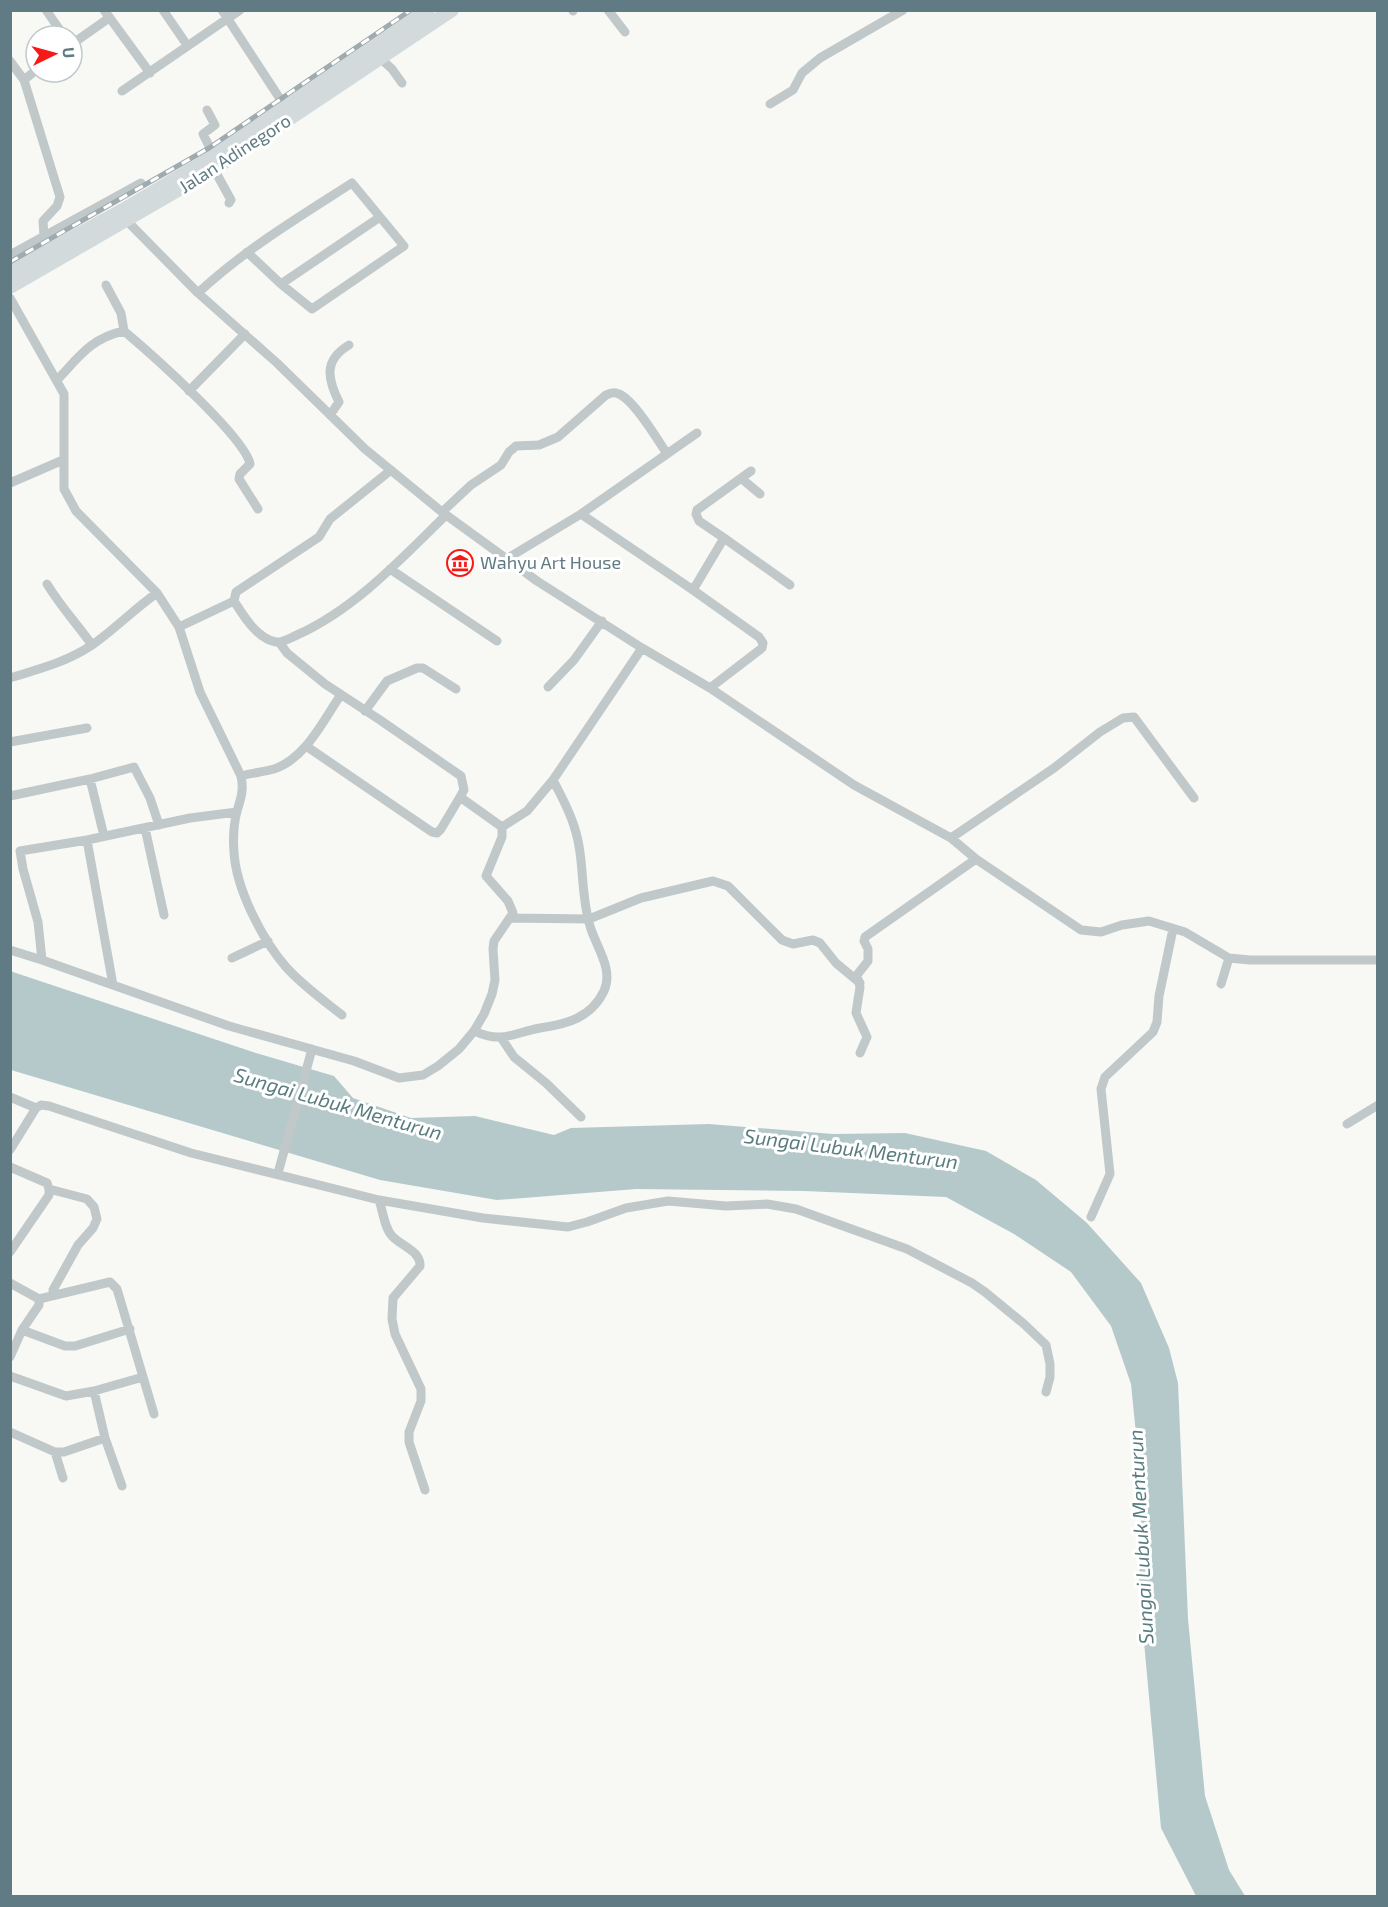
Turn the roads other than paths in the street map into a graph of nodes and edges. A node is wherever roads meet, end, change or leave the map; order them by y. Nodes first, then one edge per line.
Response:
1 (46, 10) edge
2 (163, 10) edge
3 (240, 10) edge
4 (428, 10) edge
5 (452, 10) edge
6 (608, 10) edge
7 (903, 10) edge
8 (106, 14) edge
9 (225, 15) edge
10 (56, 24) edge
11 (625, 32) dead end
12 (84, 33) edge
13 (187, 45) junction
14 (380, 58) junction
15 (10, 61) edge
16 (150, 73) junction
17 (24, 80) edge
18 (402, 83) dead end
19 (25, 84) edge
20 (122, 91) dead end
21 (770, 104) dead end
22 (286, 108) junction
23 (207, 110) dead end
24 (214, 163) junction
25 (141, 183) dead end
26 (229, 203) dead end
27 (380, 217) junction
28 (127, 221) junction
29 (44, 236) junction
30 (22, 249) junction
31 (248, 252) junction
32 (10, 255) edge
33 (29, 261) junction
34 (10, 272) edge
35 (281, 284) junction
36 (106, 285) dead end
37 (10, 287) edge
38 (198, 293) junction
39 (10, 298) edge
40 (124, 331) junction
41 (245, 334) junction
42 (349, 345) dead end
43 (57, 380) junction
44 (189, 391) junction
45 (330, 415) junction
46 (697, 433) dead end
47 (667, 454) junction
48 (63, 460) junction
49 (391, 470) junction
50 (751, 471) dead end
51 (742, 479) junction
52 (10, 483) edge
53 (760, 494) dead end
54 (258, 509) dead end
55 (444, 514) junction
56 (581, 514) junction
57 (724, 538) junction
58 (508, 558) junction
59 (390, 569) junction
60 (47, 584) dead end
61 (790, 585) dead end
62 (693, 590) junction
63 (157, 593) junction
64 (234, 601) junction
65 (602, 621) junction
66 (179, 627) junction
67 (497, 641) dead end
68 (279, 642) junction
69 (92, 645) junction
70 (642, 648) junction
71 (10, 678) edge
72 (548, 687) dead end
73 (710, 687) junction
74 (456, 689) dead end
75 (340, 696) junction
76 (365, 711) junction
77 (87, 728) dead end
78 (10, 742) edge
79 (306, 746) junction
80 (241, 776) junction
81 (90, 779) junction
82 (553, 780) junction
83 (10, 796) edge
84 (460, 797) junction
85 (1194, 798) dead end
86 (237, 812) junction
87 (159, 825) junction
88 (502, 827) junction
89 (146, 828) junction
90 (104, 836) junction
91 (951, 838) junction
92 (87, 840) junction
93 (15, 852) edge
94 (976, 859) junction
95 (164, 915) dead end
96 (510, 918) junction
97 (589, 919) junction
98 (1173, 929) junction
99 (268, 941) junction
100 (10, 950) edge
101 (232, 958) dead end
102 (1229, 958) junction
103 (42, 960) junction
104 (1377, 960) edge
105 (860, 984) junction
106 (1221, 984) dead end
107 (113, 985) junction
108 (342, 1015) dead end
109 (474, 1031) junction
110 (502, 1039) junction
111 (310, 1053) junction
112 (860, 1053) dead end
113 (10, 1097) edge
114 (1377, 1105) edge
115 (36, 1108) junction
116 (581, 1117) dead end
117 (1347, 1124) dead end
118 (10, 1150) edge
119 (10, 1167) edge
120 (279, 1170) junction
121 (49, 1189) junction
122 (380, 1200) junction
123 (1091, 1217) dead end
124 (10, 1252) edge
125 (10, 1283) edge
126 (54, 1295) junction
127 (39, 1299) junction
128 (130, 1329) junction
129 (22, 1330) junction
130 (10, 1357) edge
131 (10, 1376) edge
132 (143, 1377) junction
133 (94, 1391) junction
134 (1046, 1392) dead end
135 (154, 1414) dead end
136 (10, 1432) edge
137 (105, 1438) junction
138 (55, 1452) junction
139 (63, 1478) dead end
140 (122, 1486) dead end
141 (425, 1490) dead end

1 - 10 street
2 - 13 street
3 - 9 street
4 - 22 highway, Jalan Adinegoro
5 - 14 highway, Jalan Adinegoro
6 - 11 street
7 - 21 street
8 - 12 street
8 - 16 street
9 - 13 street
9 - 22 street
13 - 16 street
14 - 18 street
14 - 24 highway, Jalan Adinegoro
15 - 17 street
16 - 20 street
19 - 29 street
22 - 24 highway, Jalan Adinegoro
23 - 24 street
24 - 26 street
24 - 28 highway, Jalan Adinegoro
24 - 33 highway, Jalan Adinegoro
25 - 29 street
27 - 31 street
27 - 35 street
27 - 35 street
28 - 37 highway, Jalan Adinegoro
28 - 38 street
29 - 30 street
30 - 32 street
30 - 33 street
31 - 35 street
31 - 38 street
33 - 34 highway, Jalan Adinegoro
36 - 40 street
38 - 41 street
39 - 43 street
40 - 43 street
40 - 44 street
41 - 44 street
41 - 45 street
42 - 45 street
43 - 48 street
44 - 54 street
45 - 49 street
46 - 47 street
47 - 55 street
47 - 56 street
48 - 52 street
48 - 63 street
49 - 55 street
49 - 64 street
50 - 51 street
51 - 53 street
51 - 57 street
55 - 58 street
55 - 59 street
56 - 58 street
56 - 62 street
57 - 61 street
57 - 62 street
58 - 65 street
59 - 67 street
59 - 68 street
60 - 69 street
62 - 73 street
63 - 66 street
63 - 69 street
64 - 66 street
64 - 68 street
65 - 70 street
65 - 72 street
66 - 80 street
68 - 75 street
69 - 71 street
70 - 73 street
70 - 82 street
73 - 91 street
74 - 76 street
75 - 76 street
75 - 79 street
76 - 84 street
77 - 78 street
79 - 80 street
79 - 84 street
80 - 86 street
81 - 83 street
81 - 87 street
81 - 90 street
82 - 88 street
82 - 97 street
84 - 88 street
85 - 91 street
86 - 87 street
86 - 99 street
87 - 89 street
88 - 96 street
89 - 90 street
89 - 95 street
90 - 92 street
91 - 94 street
92 - 93 street
92 - 107 street
93 - 103 street
94 - 98 street
94 - 105 street
96 - 97 street
96 - 109 street
97 - 105 street
97 - 110 street
98 - 102 street
98 - 123 street
99 - 101 street
99 - 108 street
100 - 103 street
102 - 104 street
102 - 106 street
103 - 107 street
105 - 112 street
107 - 111 street
109 - 110 street
109 - 111 street
110 - 116 street
111 - 120 street
113 - 115 street
114 - 117 street
115 - 118 street
115 - 120 street
119 - 121 street
120 - 122 street
121 - 124 street
121 - 126 street
122 - 134 street
122 - 141 street
125 - 127 street
126 - 127 street
126 - 128 street
127 - 129 street
128 - 129 street
128 - 132 street
129 - 130 street
131 - 133 street
132 - 133 street
132 - 135 street
133 - 137 street
136 - 138 street
137 - 138 street
137 - 140 street
138 - 139 street

